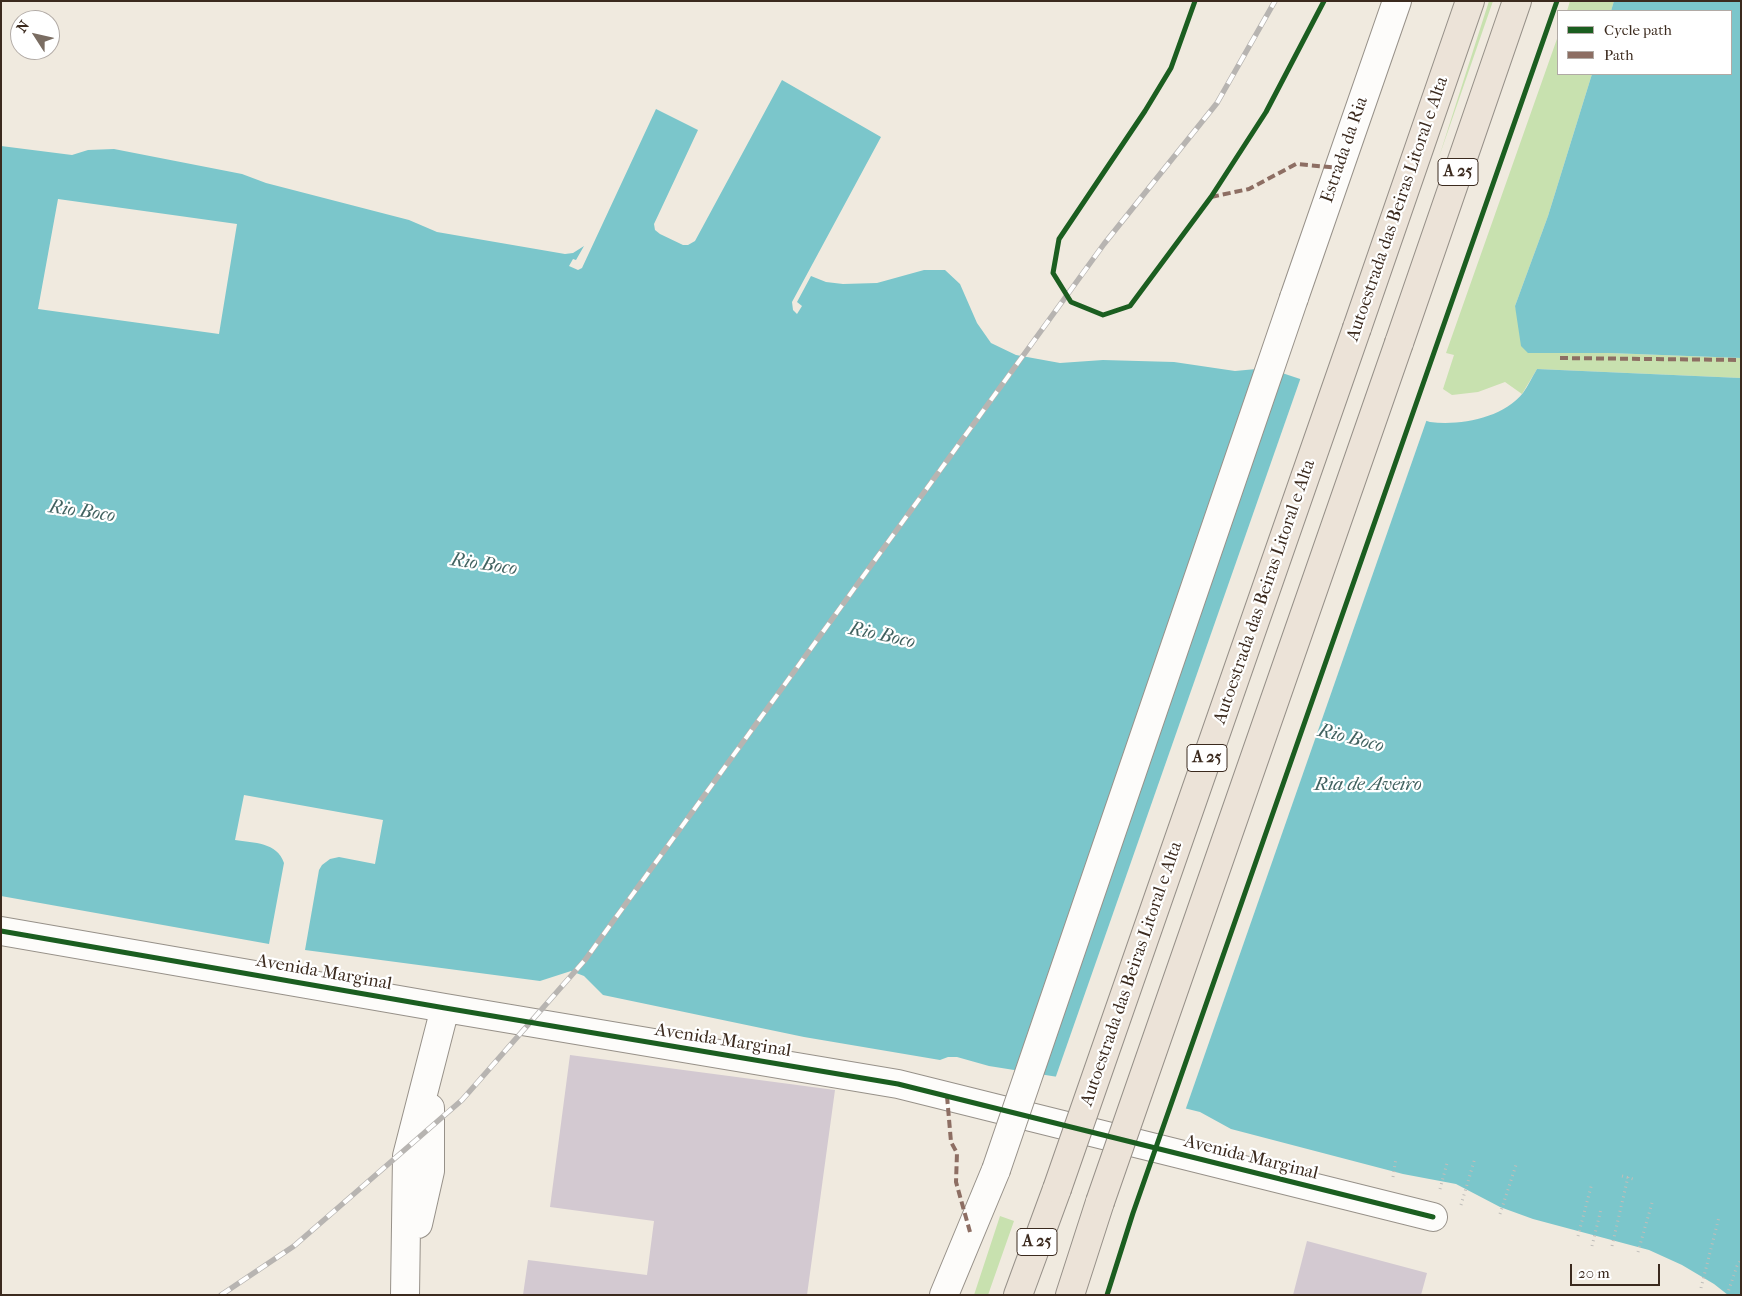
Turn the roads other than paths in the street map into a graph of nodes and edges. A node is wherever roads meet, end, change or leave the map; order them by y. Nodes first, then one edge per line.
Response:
1 (1397, 1) edge
2 (1470, 1) edge
3 (1518, 1) edge
4 (1, 930) edge
5 (445, 1008) junction
6 (1436, 1206) road end
7 (405, 1287) edge
8 (944, 1295) edge
9 (1018, 1295) edge
10 (1070, 1295) edge

1 - 8 street, Estrada da Ria, bridge
2 - 9 highway, Autoestrada das Beiras Litoral e Alta / A 25, bridge
3 - 10 highway, A 25, bridge
4 - 5 street, Avenida Marginal
5 - 6 street, Avenida Marginal
5 - 7 street

